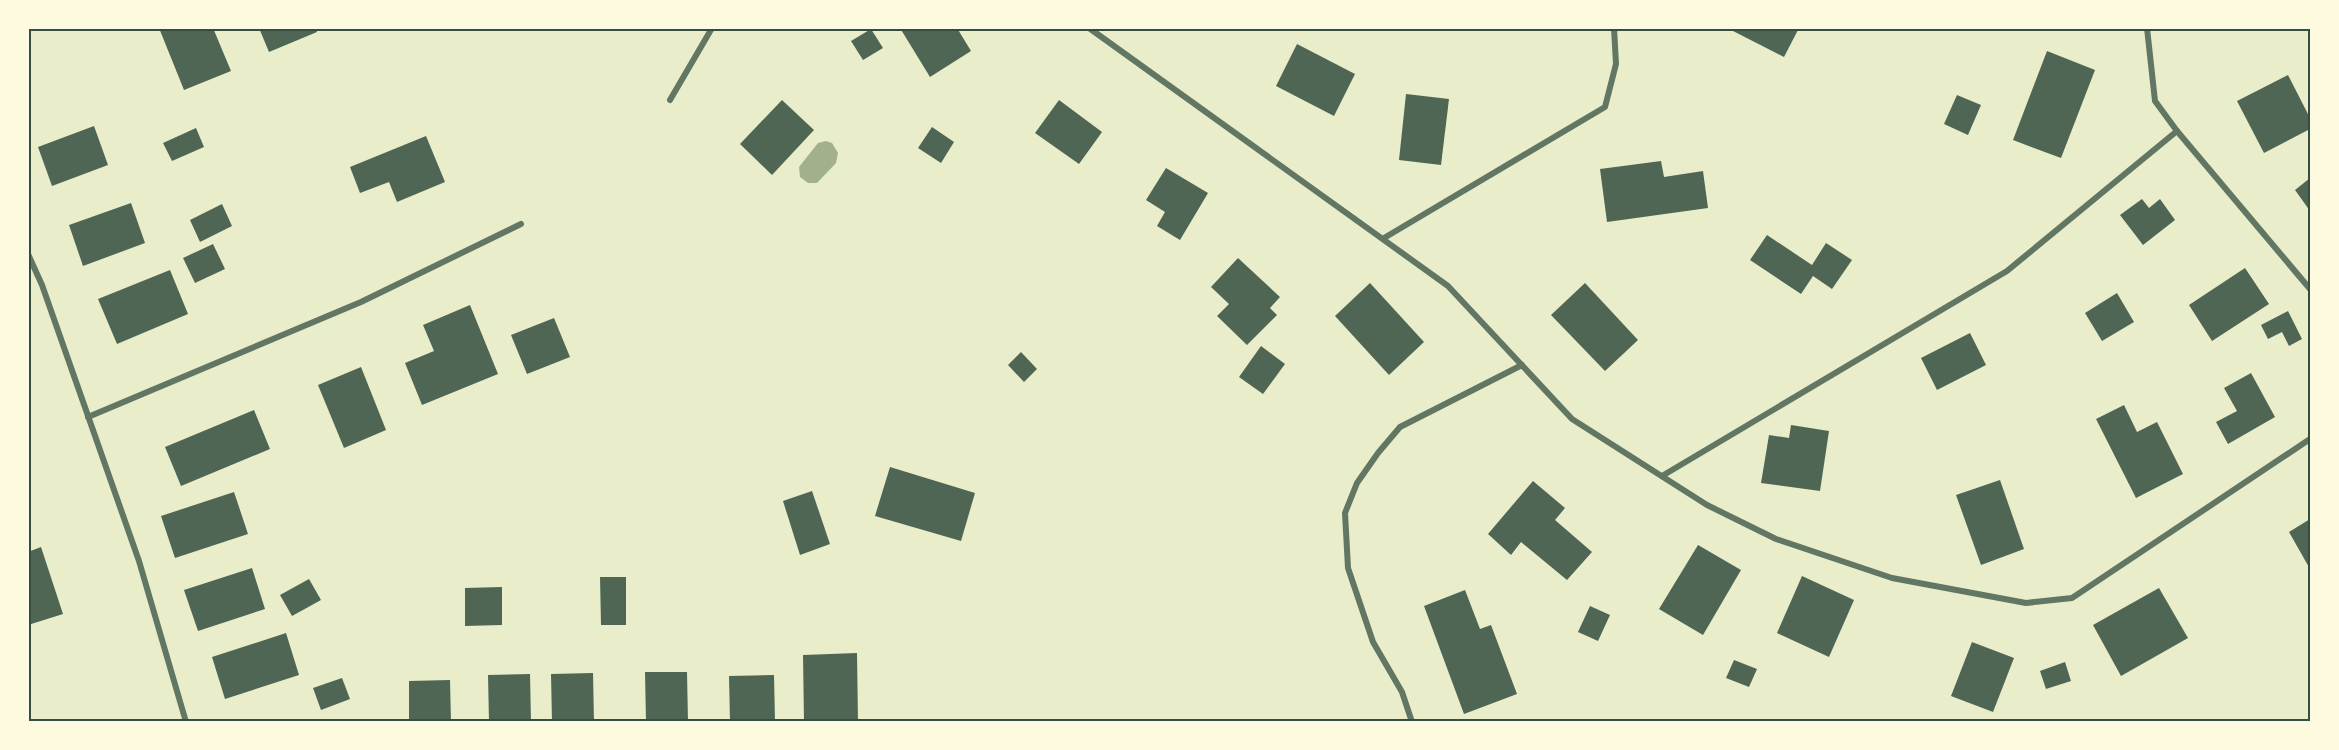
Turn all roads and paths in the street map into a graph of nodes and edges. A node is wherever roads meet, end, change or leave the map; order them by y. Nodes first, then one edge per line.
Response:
1 (712, 28) edge
2 (1089, 28) edge
3 (1614, 28) edge
4 (2147, 28) edge
5 (670, 100) dead end
6 (2177, 131) junction
7 (521, 224) dead end
8 (1384, 238) junction
9 (28, 254) edge
10 (2310, 289) edge
11 (1522, 365) junction
12 (88, 417) junction
13 (2310, 439) edge
14 (1662, 476) junction
15 (186, 722) edge
16 (1412, 722) edge

1 - 5 street
2 - 8 street
3 - 8 street
4 - 6 street
6 - 10 street
6 - 14 street
7 - 12 street
8 - 11 street
9 - 12 street
11 - 14 street
11 - 16 street
12 - 15 street
13 - 14 street

